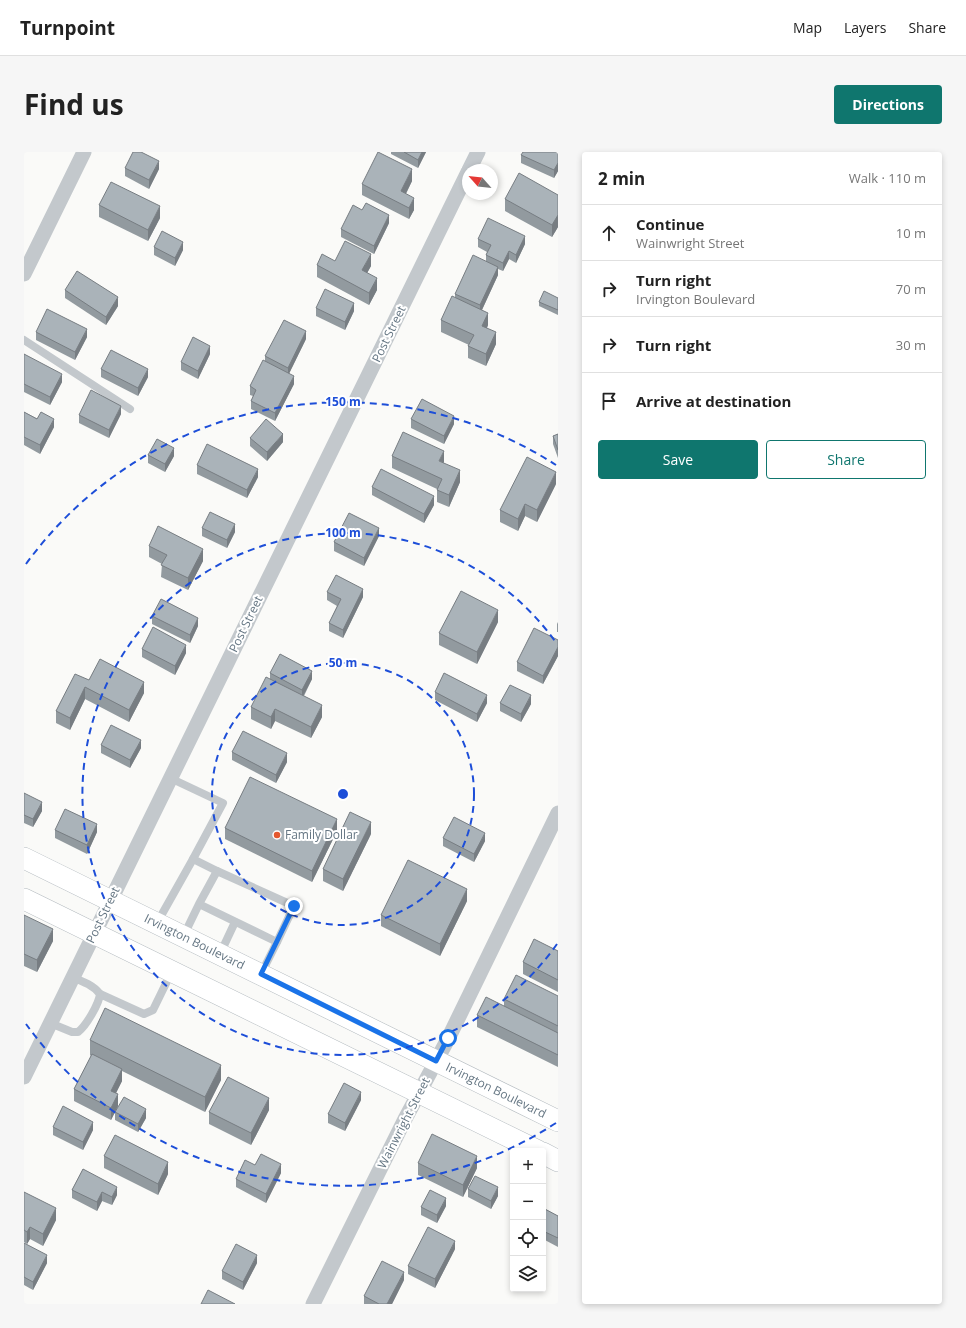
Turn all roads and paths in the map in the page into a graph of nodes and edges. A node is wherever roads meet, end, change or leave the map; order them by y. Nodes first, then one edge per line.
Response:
1 (84, 152) edge
2 (478, 152) edge
3 (472, 164) edge
4 (462, 185) edge
5 (24, 274) edge
6 (24, 340) edge
7 (130, 409) dead end
8 (170, 778) junction
9 (558, 813) edge
10 (24, 858) edge
11 (193, 859) junction
12 (217, 871) junction
13 (24, 899) edge
14 (110, 900) junction
15 (199, 904) junction
16 (235, 922) junction
17 (158, 923) junction
18 (94, 932) junction
19 (184, 936) junction
20 (277, 942) junction
21 (220, 954) junction
22 (172, 971) junction
23 (261, 974) junction
24 (72, 977) junction
25 (100, 994) junction
26 (50, 1023) junction
27 (436, 1061) junction
28 (24, 1077) edge
29 (419, 1092) junction
30 (558, 1121) edge
31 (532, 1148) edge
32 (313, 1304) edge

1 - 5 street
2 - 3 street, Post Street
4 - 8 street, Post Street
6 - 7 lane
8 - 11 lane
8 - 14 street, Post Street
9 - 27 street, Wainwright Street
10 - 14 main road, Irvington Boulevard
11 - 12 lane
11 - 17 lane
12 - 15 lane
12 - 20 lane
13 - 18 main road
14 - 17 main road, Irvington Boulevard
14 - 18 street, Post Street
15 - 16 lane
15 - 19 lane
16 - 20 lane
16 - 21 lane
17 - 19 main road, Irvington Boulevard
18 - 22 main road
18 - 24 street, Post Street
19 - 21 main road, Irvington Boulevard
20 - 23 lane
21 - 23 main road, Irvington Boulevard
22 - 25 lane
22 - 29 main road
23 - 27 main road, Irvington Boulevard
24 - 25 lane
24 - 26 street, Post Street
25 - 26 lane
26 - 28 street, Post Street
27 - 29 street, Wainwright Street
27 - 30 main road, Irvington Boulevard
29 - 31 main road
29 - 32 street, Wainwright Street

